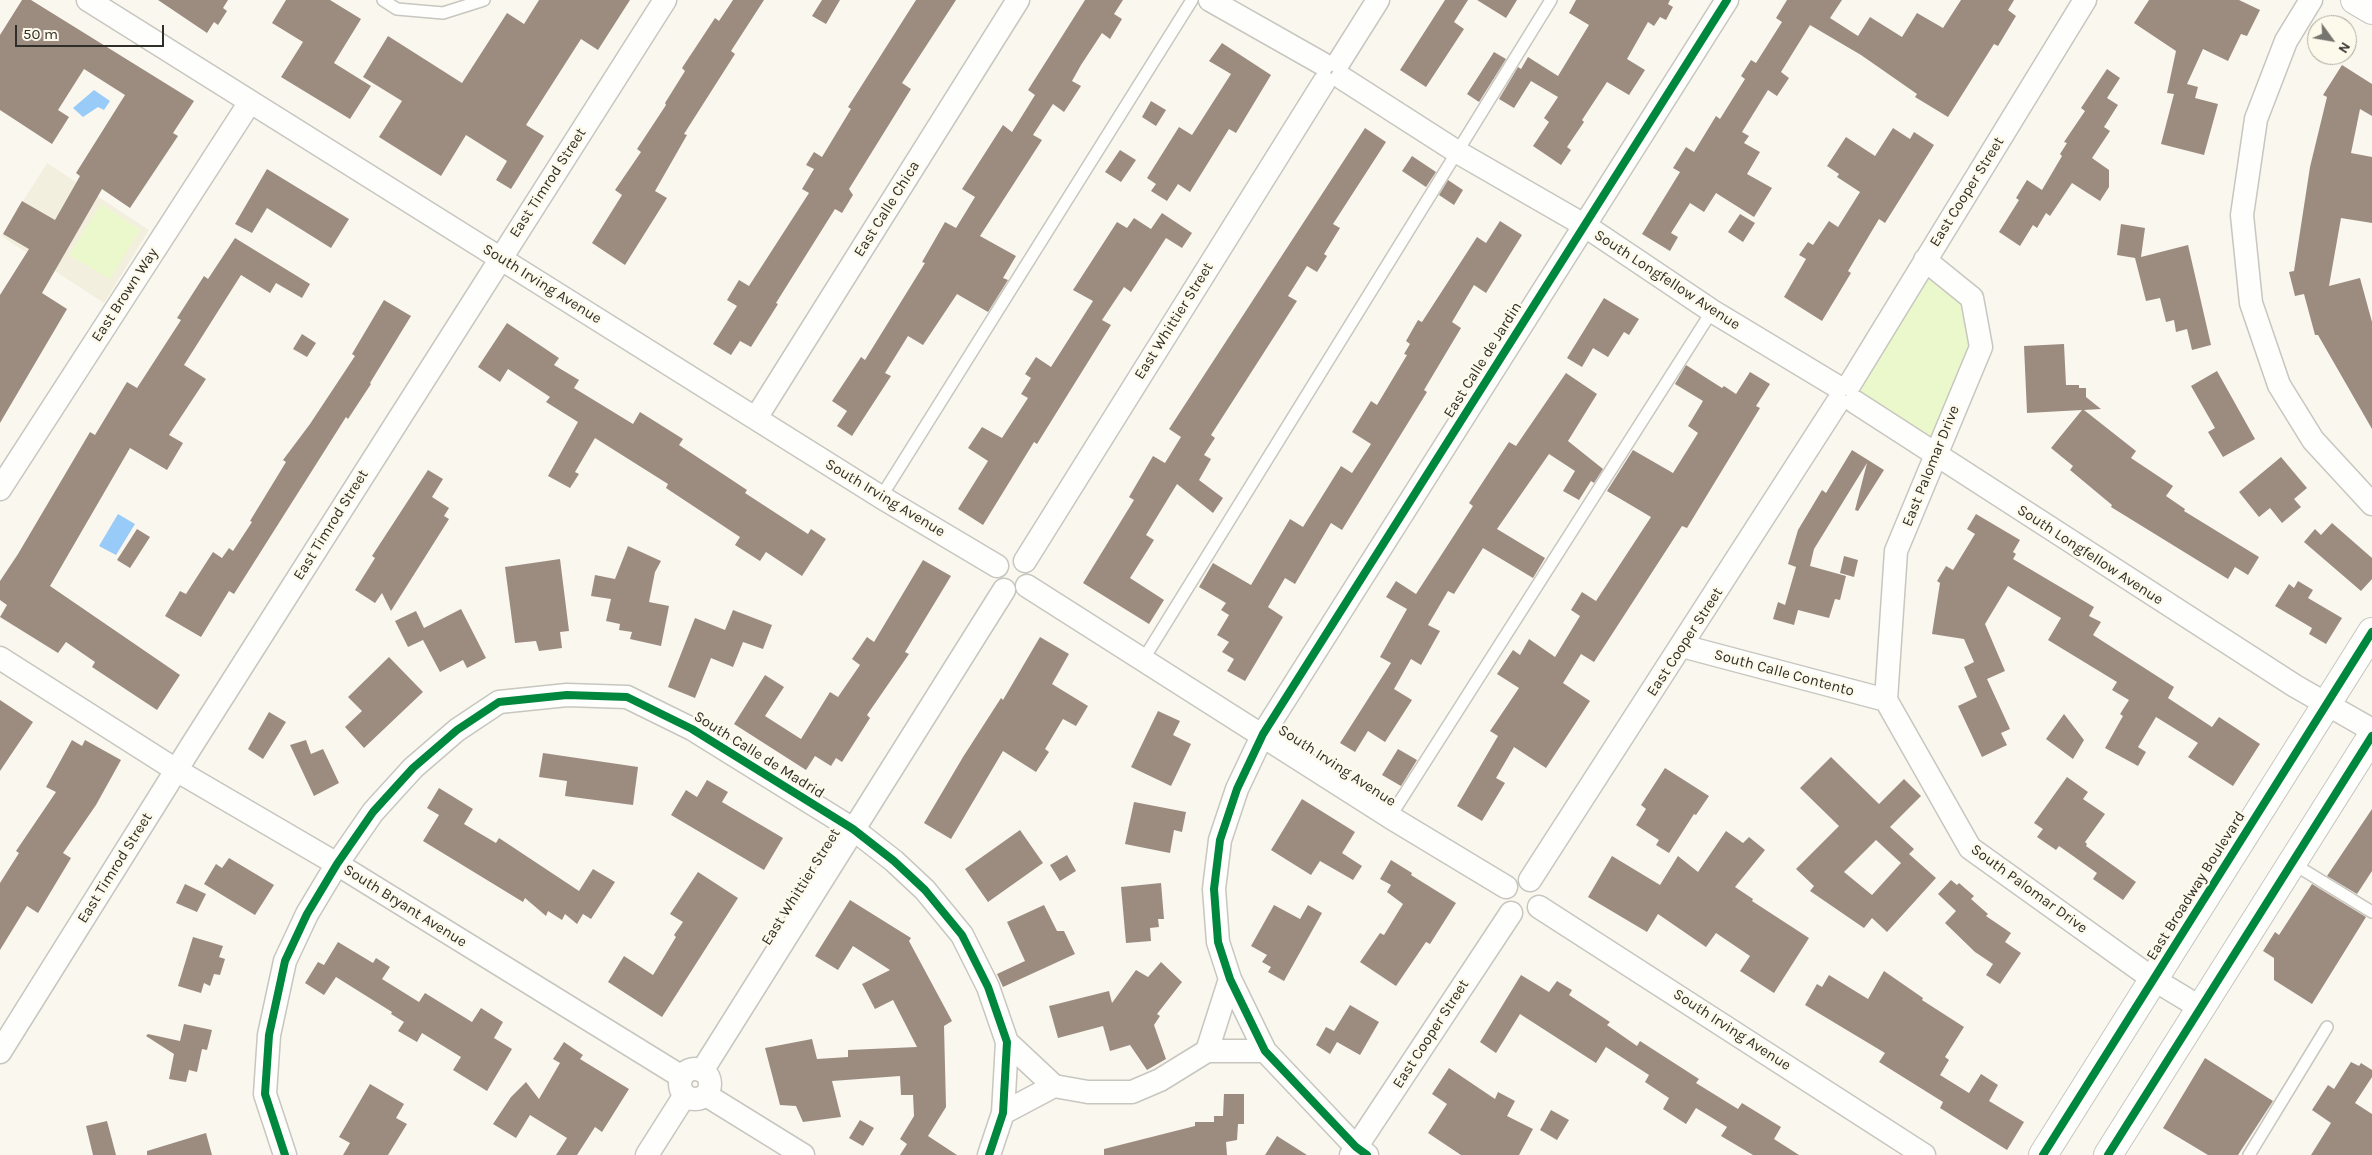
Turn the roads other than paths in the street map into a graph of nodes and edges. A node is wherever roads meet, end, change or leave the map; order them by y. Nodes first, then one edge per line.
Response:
1 (88, 0) edge
2 (383, 0) edge
3 (484, 0) edge
4 (665, 0) edge
5 (1018, 0) edge
6 (1192, 0) edge
7 (1210, 0) edge
8 (1378, 0) edge
9 (1551, 0) edge
10 (1727, 0) edge
11 (2085, 0) edge
12 (2312, 0) edge
13 (2355, 0) edge
14 (2372, 10) edge
15 (1332, 72) junction
16 (250, 102) junction
17 (1458, 153) junction
18 (1584, 225) junction
19 (500, 257) junction
20 (1925, 260) junction
21 (1712, 311) junction
22 (1845, 394) junction
23 (756, 418) junction
24 (1934, 455) junction
25 (0, 489) edge
26 (881, 497) junction
27 (2372, 504) edge
28 (1024, 560) junction
29 (997, 566) junction
30 (1027, 586) junction
31 (1004, 590) junction
32 (2372, 632) edge
33 (1682, 646) junction
34 (0, 658) edge
35 (1143, 660) junction
36 (1886, 700) junction
37 (2326, 706) junction
38 (2372, 730) edge
39 (1263, 734) junction
40 (2372, 736) edge
41 (176, 770) junction
42 (1390, 817) junction
43 (853, 829) junction
44 (2292, 863) junction
45 (336, 864) junction
46 (1530, 880) junction
47 (1506, 887) junction
48 (1539, 907) junction
49 (2372, 912) edge
50 (1511, 913) junction
51 (1230, 979) junction
52 (2153, 979) junction
53 (2201, 1008) junction
54 (2327, 1027) dead end
55 (1006, 1042) junction
56 (1207, 1051) junction
57 (1265, 1051) junction
58 (0, 1052) edge
59 (694, 1085) junction
60 (1054, 1086) junction
61 (1003, 1113) junction
62 (1358, 1152) edge
63 (285, 1155) edge
64 (647, 1155) edge
65 (803, 1155) edge
66 (989, 1155) edge
67 (1924, 1155) edge
68 (2042, 1155) edge
69 (2108, 1155) edge
70 (2249, 1155) edge

1 - 16 street, South Irving Avenue
2 - 3 lane
4 - 19 street, East Timrod Street
5 - 23 street, East Calle Chica
6 - 26 lane
7 - 15 street, South Longfellow Avenue
8 - 15 street, East Whittier Street
9 - 17 lane
10 - 18 street, East Calle de Jardin
11 - 20 street, East Cooper Street
12 - 27 street
13 - 14 main road
15 - 17 street, South Longfellow Avenue
15 - 28 street, East Whittier Street
16 - 19 street, South Irving Avenue
16 - 25 street, East Brown Way
17 - 18 street, South Longfellow Avenue
17 - 35 lane
18 - 21 street, South Longfellow Avenue
18 - 39 street, East Calle de Jardin
19 - 23 street, South Irving Avenue
19 - 41 street, East Timrod Street
20 - 22 street, East Cooper Street
20 - 24 street, East Palomar Drive
21 - 22 street, South Longfellow Avenue
21 - 42 lane
22 - 24 street, South Longfellow Avenue
22 - 33 street, East Cooper Street
23 - 26 street, South Irving Avenue
24 - 36 street, East Palomar Drive
24 - 37 street, South Longfellow Avenue
26 - 29 street, South Irving Avenue
28 - 29 street
28 - 30 street
29 - 31 street
30 - 31 street
30 - 35 street, South Irving Avenue
31 - 43 street, East Whittier Street
32 - 37 main road, East Broadway Boulevard
33 - 36 street, South Calle Contento
33 - 46 street, East Cooper Street
34 - 41 street, South Bryant Avenue
35 - 39 street, South Irving Avenue
36 - 52 street, South Palomar Drive
37 - 38 street, South Longfellow Avenue
37 - 52 main road, East Broadway Boulevard
39 - 42 street, South Irving Avenue
39 - 51 street, East Calle de Jardin
40 - 44 main road
41 - 45 street, South Bryant Avenue
41 - 58 street, East Timrod Street
42 - 47 street, South Irving Avenue
43 - 45 street, South Calle de Madrid
43 - 55 street, South Calle de Madrid
43 - 59 street, East Whittier Street
44 - 49 lane
44 - 53 main road
45 - 59 street, South Bryant Avenue
45 - 63 street, South Calle de Madrid
46 - 47 street
46 - 48 street
47 - 50 street
48 - 50 street
48 - 67 street, South Irving Avenue
50 - 62 street, East Cooper Street
51 - 56 street
51 - 57 street, East Calle de Jardin
52 - 53 street, South Palomar Drive
52 - 68 main road, East Broadway Boulevard
53 - 69 main road
54 - 70 lane
55 - 60 street
55 - 61 street, South Calle de Madrid
56 - 57 street
56 - 60 street
57 - 62 street, East Calle de Jardin
59 - 64 street, East Whittier Street
59 - 65 street, South Bryant Avenue
60 - 61 street
61 - 66 street, South Calle de Madrid

